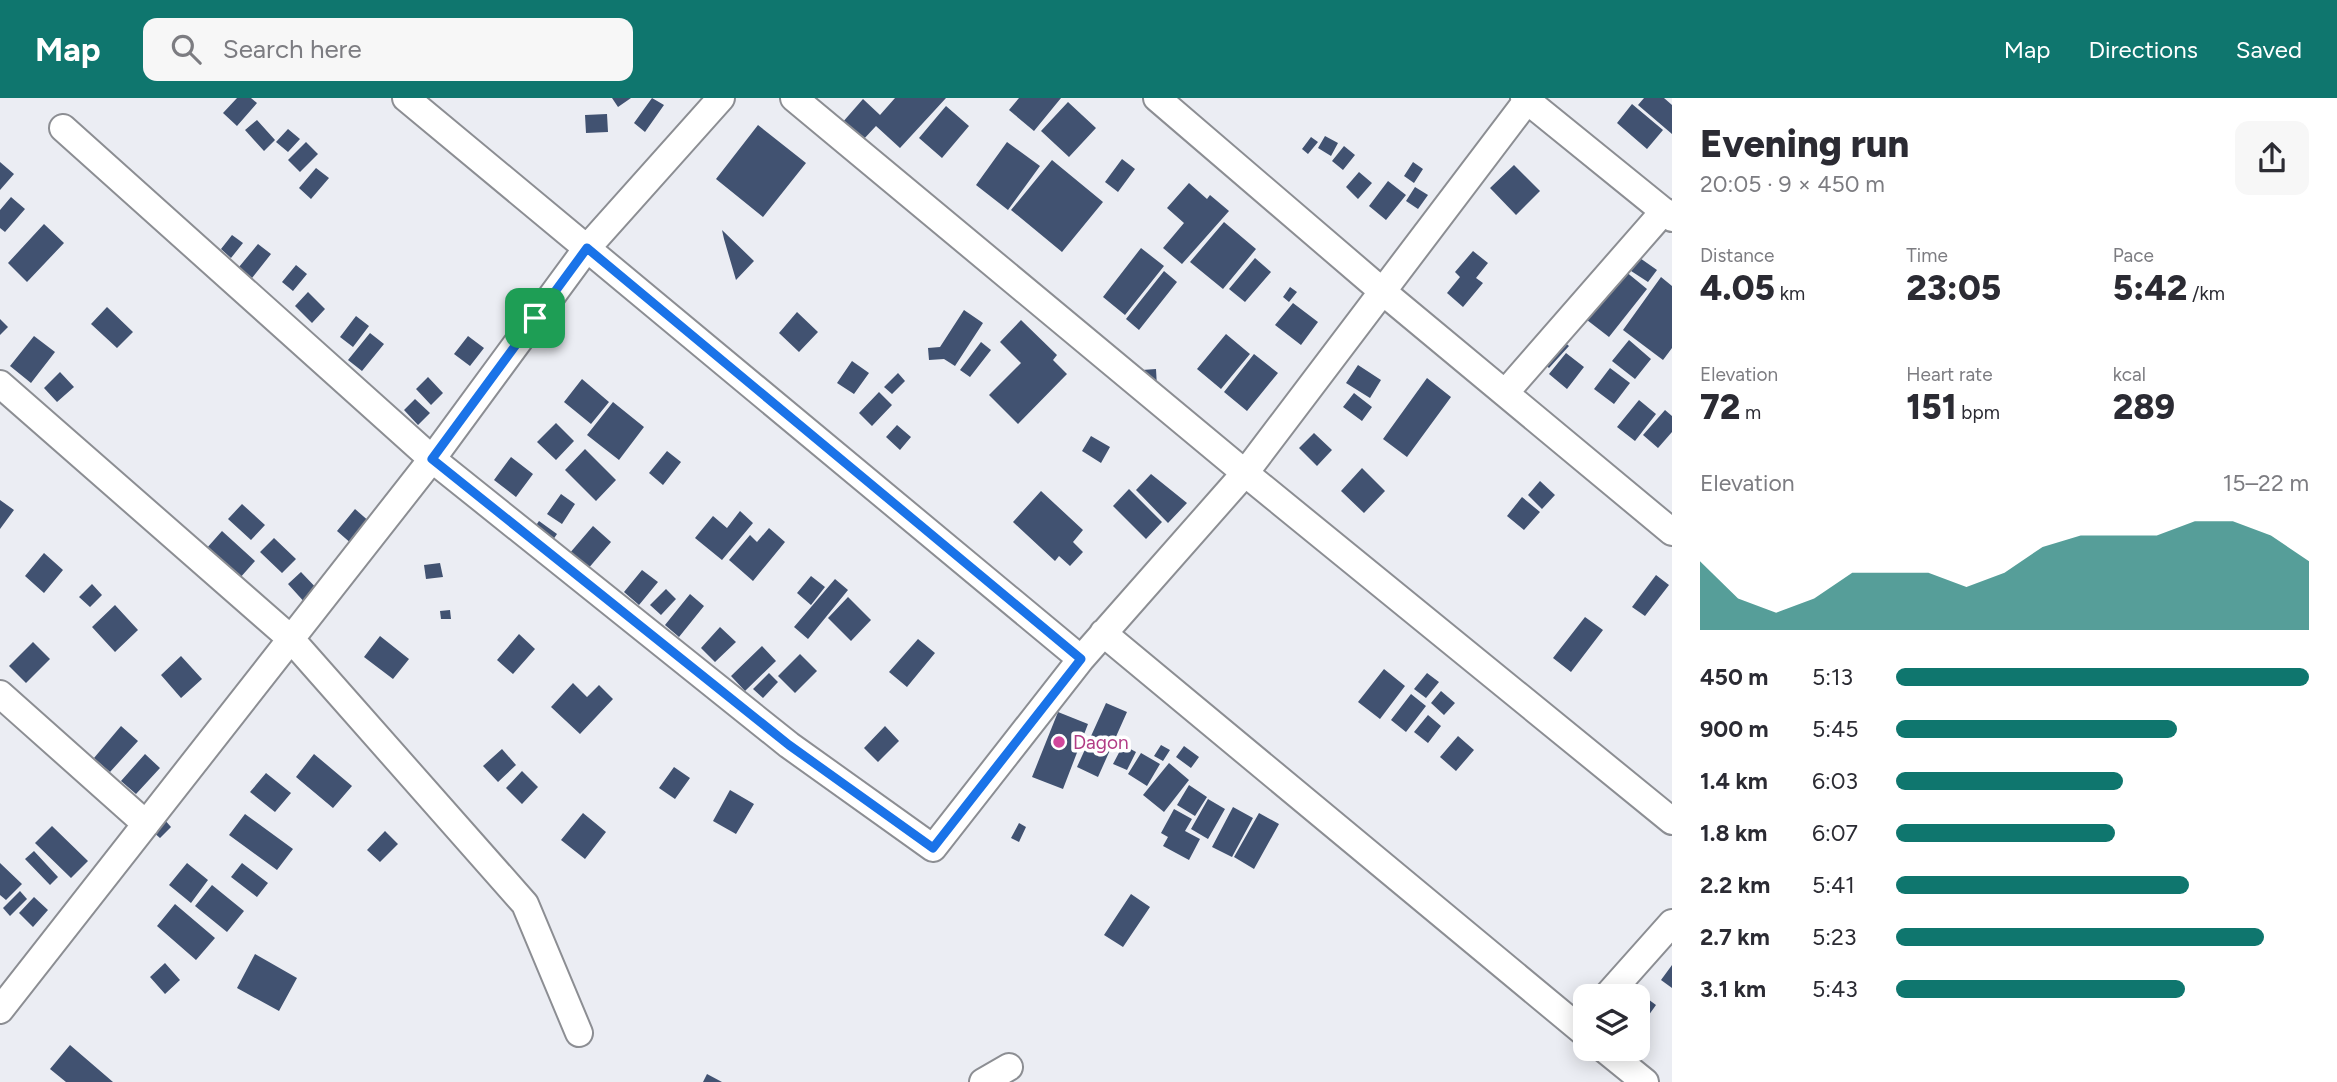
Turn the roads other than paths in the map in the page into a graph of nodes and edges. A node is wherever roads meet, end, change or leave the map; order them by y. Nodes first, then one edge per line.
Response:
1 (406, 98) edge
2 (721, 98) edge
3 (794, 98) edge
4 (1157, 98) edge
5 (1527, 99) edge
6 (63, 128) dead end
7 (1668, 215) edge
8 (587, 248) junction
9 (1382, 291) junction
10 (0, 384) edge
11 (1505, 393) junction
12 (432, 459) junction
13 (1245, 473) junction
14 (1672, 532) edge
15 (1103, 633) junction
16 (290, 638) junction
17 (1081, 659) junction
18 (0, 694) edge
19 (1672, 821) edge
20 (146, 824) junction
21 (1672, 923) edge
22 (1618, 984) edge
23 (0, 1010) edge
24 (1573, 1019) edge
25 (579, 1033) dead end
26 (1619, 1061) edge
27 (1009, 1067) dead end
28 (983, 1082) edge
29 (1645, 1082) edge

1 - 8 street
2 - 8 street
3 - 13 street
4 - 9 street
5 - 7 street
5 - 9 street
6 - 12 street
7 - 11 street
8 - 12 street
8 - 17 street
9 - 11 street
9 - 13 street
10 - 16 street
11 - 14 street
12 - 16 street
12 - 17 street
13 - 15 street
13 - 19 street
15 - 17 street
15 - 24 street
16 - 20 street
16 - 25 street
18 - 20 street
20 - 23 street
21 - 22 street
26 - 29 street
27 - 28 street

